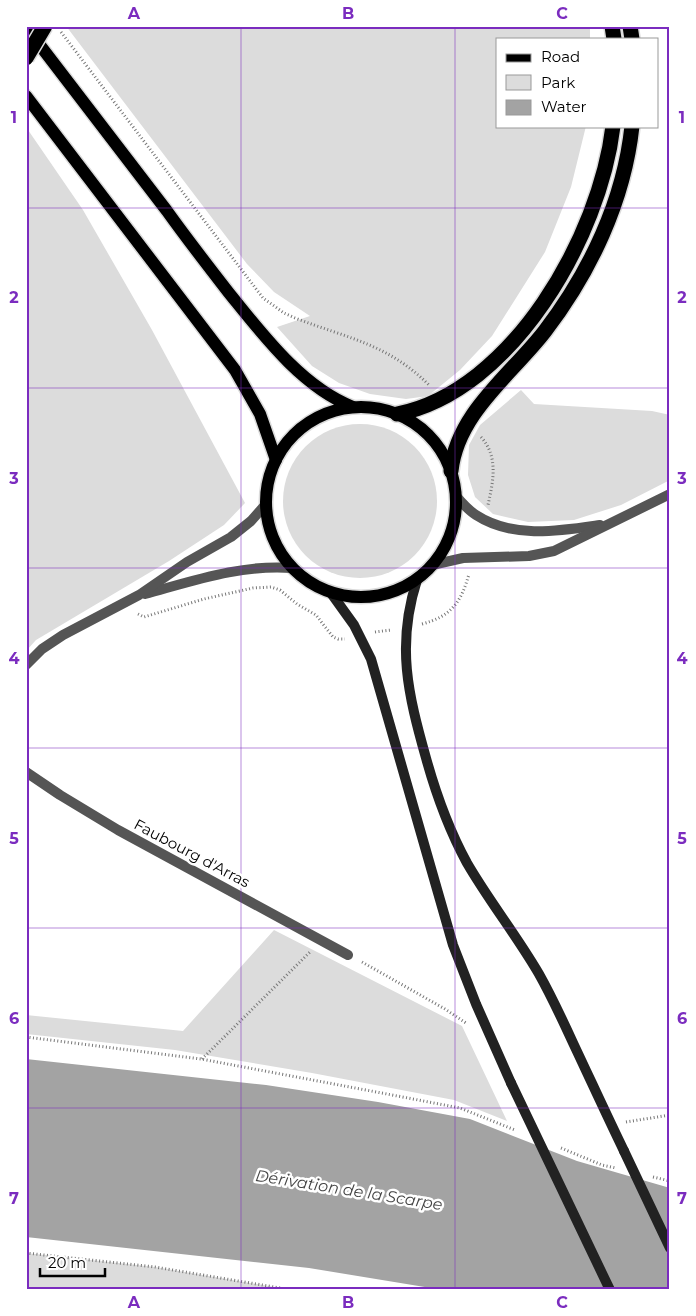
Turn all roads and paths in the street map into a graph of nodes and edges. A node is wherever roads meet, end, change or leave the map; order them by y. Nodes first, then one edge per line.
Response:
1 (45, 26) edge
2 (57, 26) edge
3 (26, 27) edge
4 (26, 58) edge
5 (26, 96) edge
6 (613, 128) edge
7 (632, 128) edge
8 (442, 398) junction
9 (353, 407) junction
10 (396, 414) junction
11 (468, 423) junction
12 (276, 460) junction
13 (451, 471) junction
14 (670, 494) edge
15 (456, 496) junction
16 (266, 504) junction
17 (484, 520) junction
18 (611, 524) junction
19 (474, 558) junction
20 (432, 565) junction
21 (292, 568) junction
22 (417, 580) junction
23 (331, 593) junction
24 (139, 595) junction
25 (123, 604) junction
26 (424, 623) junction
27 (407, 627) junction
28 (423, 632) dead end
29 (361, 635) junction
30 (26, 664) edge
31 (26, 772) edge
32 (322, 940) junction
33 (348, 955) joint
34 (466, 1023) dead end
35 (26, 1038) edge
36 (201, 1059) junction
37 (670, 1115) edge
38 (611, 1124) junction
39 (522, 1133) dead end
40 (558, 1147) dead end
41 (619, 1169) dead end
42 (644, 1175) dead end
43 (670, 1181) edge
44 (670, 1248) edge
45 (26, 1253) edge
46 (292, 1290) edge
47 (610, 1290) edge

1 - 4 highway, bridge
2 - 8 path
3 - 9 main road
5 - 12 main road
6 - 8 highway
7 - 11 highway
8 - 10 highway
9 - 10 main road
9 - 12 main road
10 - 13 main road
11 - 13 highway
11 - 17 path
12 - 16 main road
13 - 15 main road
14 - 18 street
15 - 17 street
15 - 20 main road
16 - 21 main road
16 - 24 street
17 - 18 street
18 - 19 street
19 - 20 street
19 - 26 path
20 - 22 main road
21 - 23 main road
21 - 24 street
22 - 23 main road
22 - 27 main road
23 - 29 main road
24 - 25 street
25 - 29 path
25 - 30 street
26 - 27 path
26 - 28 path
27 - 29 path
27 - 38 main road
29 - 47 main road, bridge
31 - 32 street, Faubourg d'Arras
32 - 33 street, Faubourg d'Arras
32 - 36 path
33 - 34 path
35 - 36 path
36 - 39 path
37 - 38 path
38 - 44 main road, bridge
40 - 41 path
42 - 43 path
45 - 46 path

